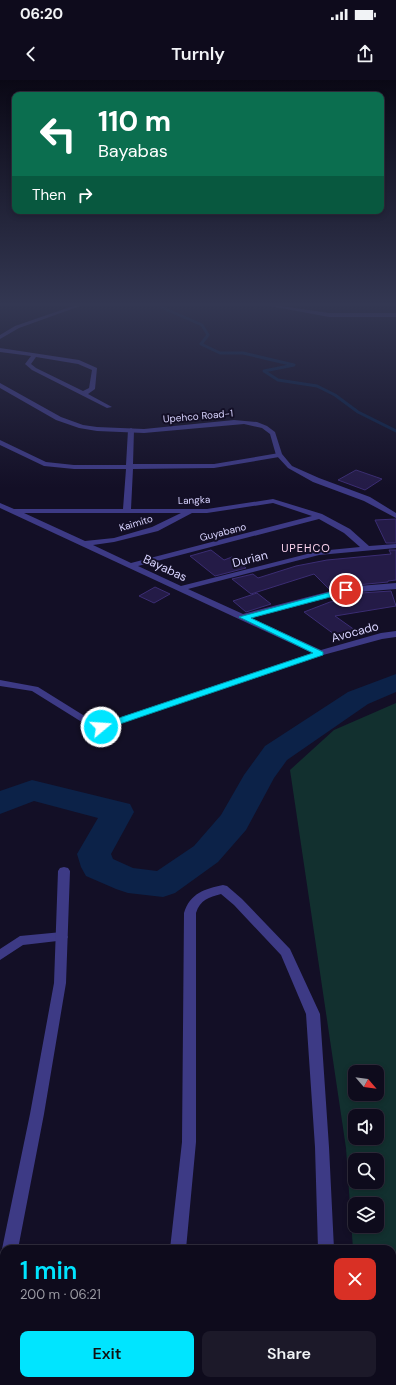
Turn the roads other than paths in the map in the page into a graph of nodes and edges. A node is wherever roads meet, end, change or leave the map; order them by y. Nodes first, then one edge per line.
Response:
1 (31, 367) edge
2 (92, 367) edge
3 (0, 385) edge
4 (83, 394) junction
5 (109, 407) dead end
6 (132, 430) junction
7 (0, 442) edge
8 (279, 455) junction
9 (130, 466) junction
10 (0, 505) edge
11 (11, 511) junction
12 (127, 511) junction
13 (192, 511) junction
14 (319, 516) junction
15 (396, 516) edge
16 (83, 544) junction
17 (396, 546) edge
18 (366, 548) junction
19 (131, 565) junction
20 (396, 586) edge
21 (181, 588) junction
22 (243, 617) junction
23 (396, 634) edge
24 (320, 654) junction
25 (0, 683) edge
26 (64, 871) dead end
27 (62, 937) junction
28 (0, 955) edge
29 (11, 1245) edge
30 (178, 1245) edge
31 (326, 1245) edge

1 - 4 street
2 - 4 street
3 - 6 street, Upehco Road-1
4 - 5 street
6 - 8 street, Upehco Road-1
6 - 9 street
7 - 9 street
8 - 9 street
8 - 15 street
9 - 12 street
10 - 11 street, Bayabas
11 - 12 street, Langka
11 - 16 street, Bayabas
12 - 13 street, Langka
13 - 14 street, Langka
13 - 16 street, Kaimito
14 - 18 street, Langka
14 - 19 street, Guyabano
16 - 19 street, Bayabas
17 - 18 street, Durian
18 - 21 street, Durian
19 - 21 street, Bayabas
20 - 22 street
21 - 22 street, Bayabas
22 - 24 street, Bayabas
23 - 24 street, Avocado
24 - 25 street, Avocado
26 - 27 street
27 - 28 street
27 - 29 street
30 - 31 street

